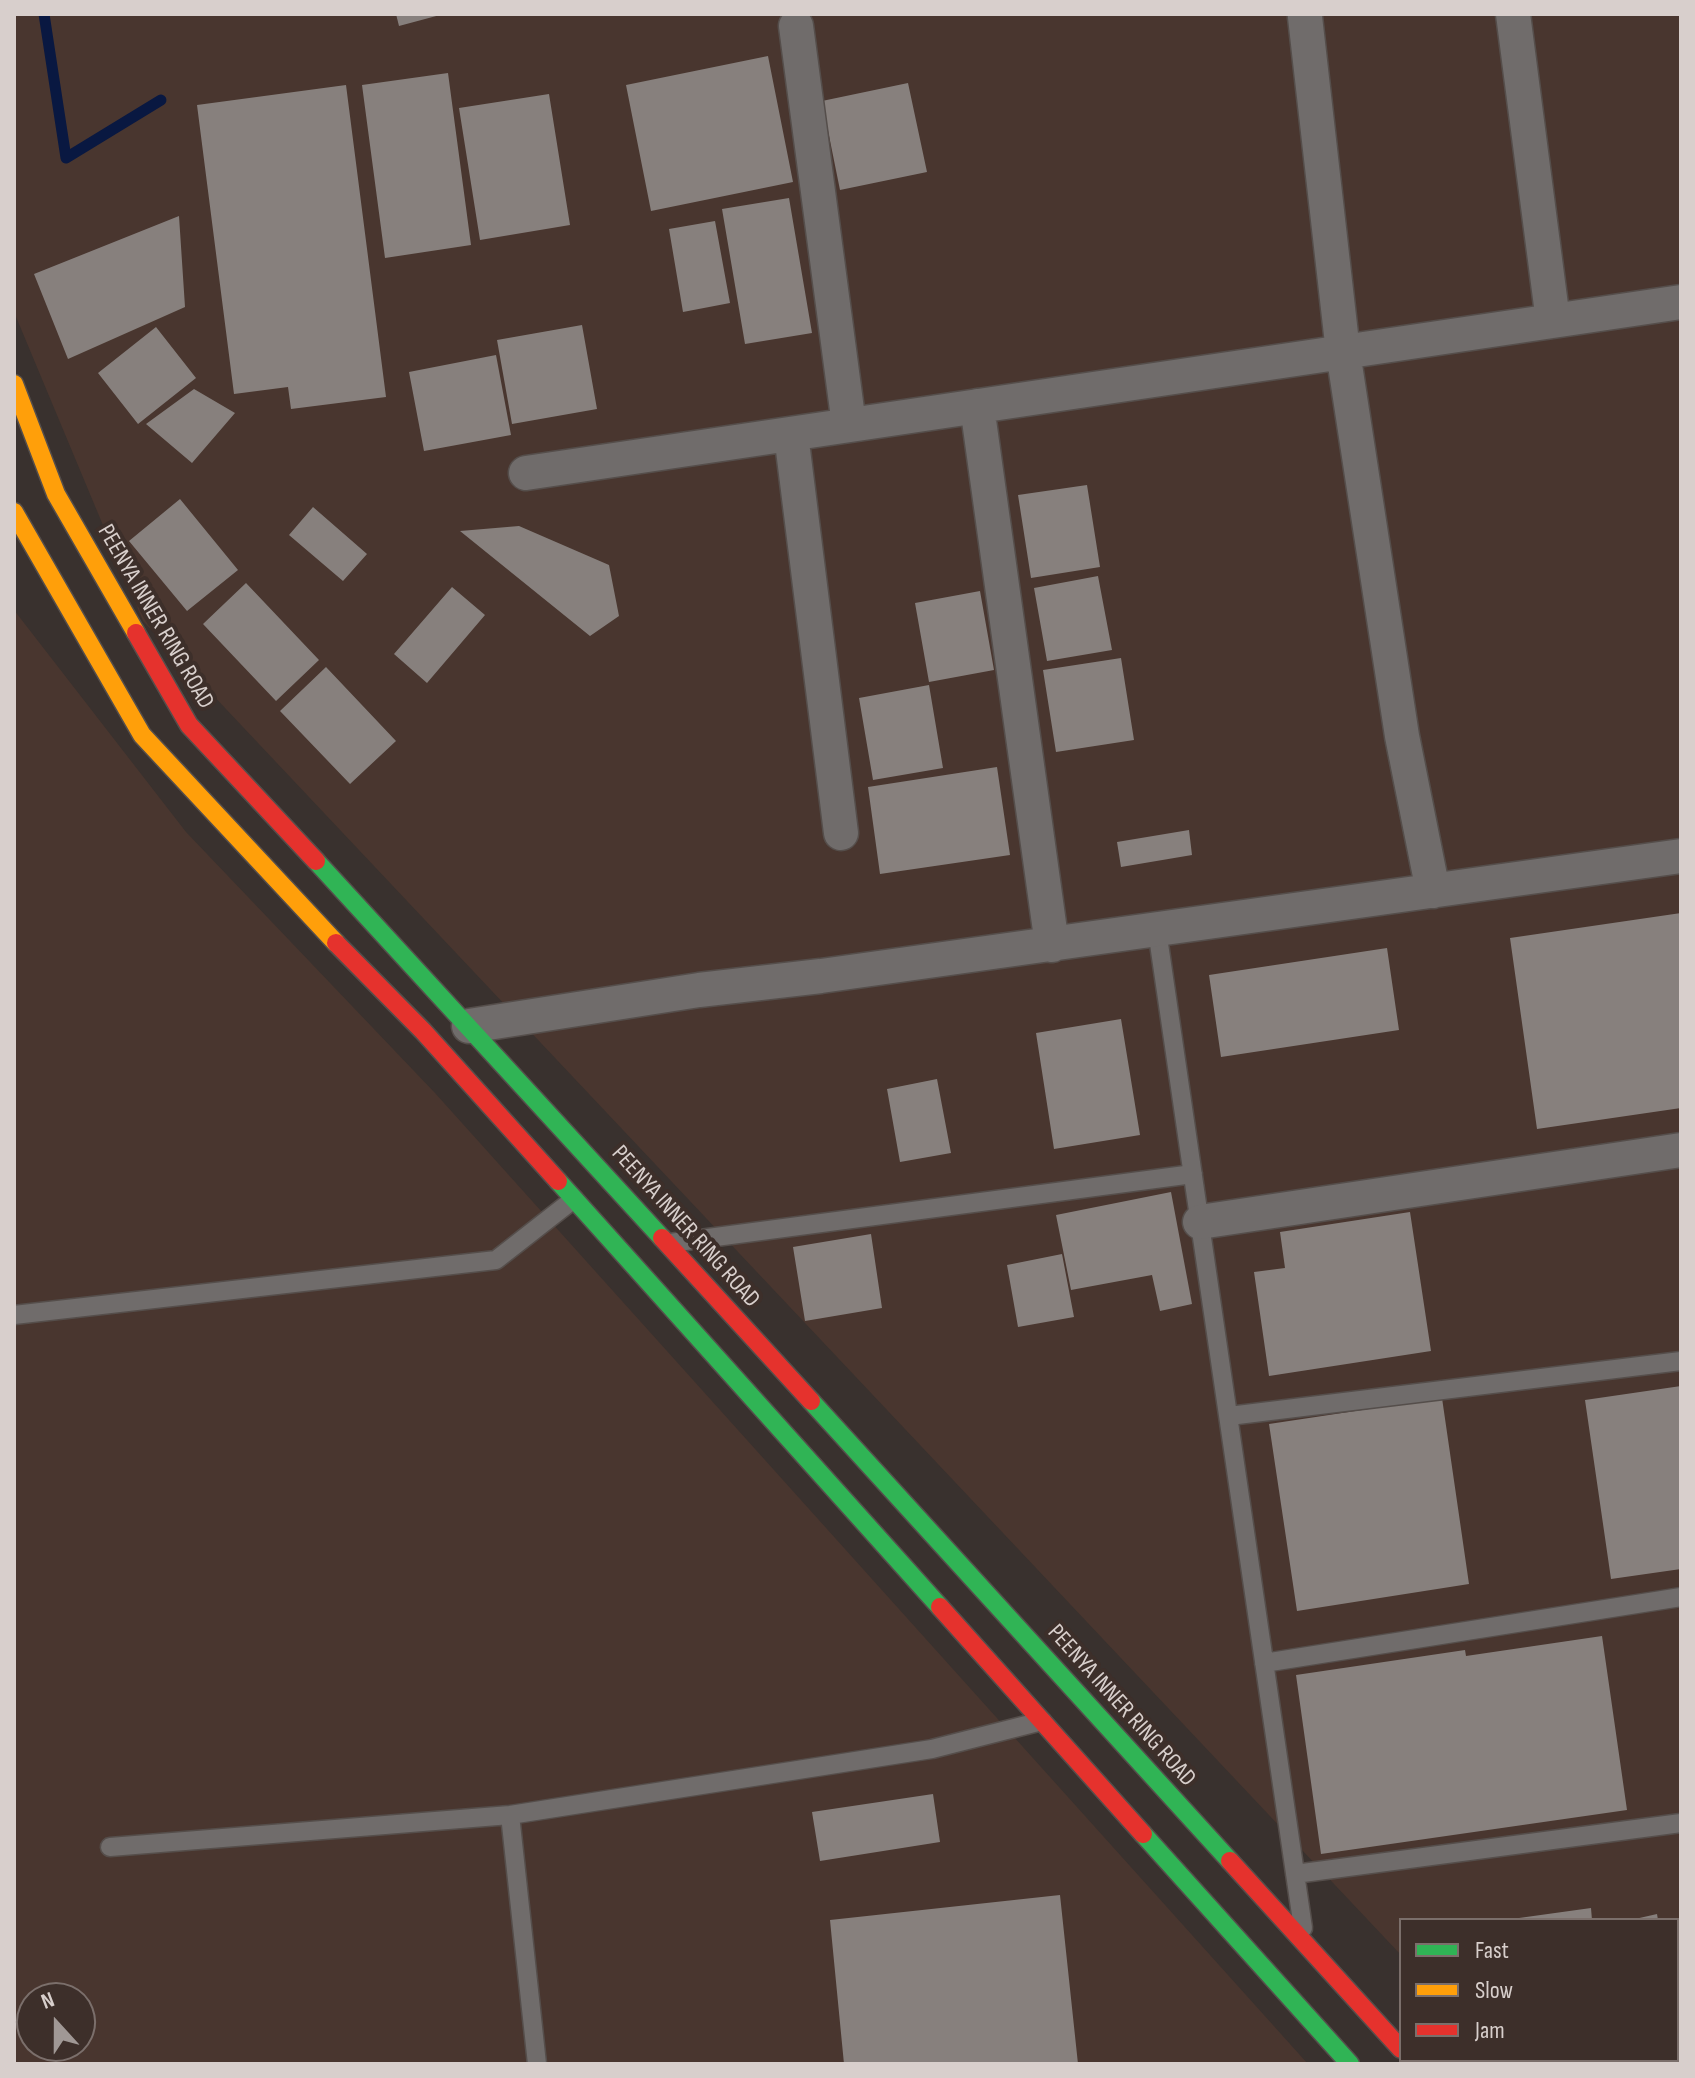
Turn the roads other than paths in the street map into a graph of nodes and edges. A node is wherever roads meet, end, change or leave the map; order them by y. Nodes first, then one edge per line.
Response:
1 (1513, 14) edge
2 (1305, 17) dead end
3 (796, 26) dead end
4 (1681, 302) edge
5 (1553, 321) junction
6 (1343, 352) junction
7 (14, 384) edge
8 (977, 406) junction
9 (849, 425) junction
10 (791, 434) junction
11 (526, 473) dead end
12 (14, 512) edge
13 (40, 524) edge
14 (841, 833) dead end
15 (1681, 856) edge
16 (1433, 891) junction
17 (1157, 930) junction
18 (1052, 945) junction
19 (469, 1026) junction
20 (1681, 1150) edge
21 (1193, 1174) junction
22 (574, 1199) junction
23 (1200, 1222) junction
24 (667, 1243) junction
25 (14, 1315) edge
26 (1681, 1361) edge
27 (1229, 1416) junction
28 (1681, 1597) edge
29 (1264, 1663) junction
30 (1043, 1721) junction
31 (510, 1815) junction
32 (1681, 1823) edge
33 (110, 1847) dead end
34 (1295, 1874) junction
35 (1305, 1944) junction
36 (1399, 2047) edge
37 (537, 2064) edge
38 (1350, 2064) edge

1 - 5 street
2 - 6 street
3 - 9 street
4 - 5 street
5 - 6 street
6 - 8 street
6 - 16 street
7 - 13 main road, PEENYA INNER RING ROAD
8 - 9 street
8 - 18 street
9 - 10 street
10 - 11 street
10 - 14 street
12 - 13 main road, PEENYA INNER RING ROAD
13 - 19 main road, PEENYA INNER RING ROAD
13 - 22 main road, PEENYA INNER RING ROAD
15 - 16 street
16 - 17 street
17 - 18 street
17 - 21 lane
18 - 19 street
19 - 24 main road, PEENYA INNER RING ROAD
20 - 23 street
21 - 23 lane
21 - 24 lane
22 - 25 lane
22 - 30 main road, PEENYA INNER RING ROAD
23 - 27 lane
24 - 35 main road, PEENYA INNER RING ROAD
26 - 27 lane
27 - 29 lane
28 - 29 lane
29 - 34 lane
30 - 31 lane
30 - 38 main road, PEENYA INNER RING ROAD
31 - 33 lane
31 - 37 lane
32 - 34 lane
34 - 35 lane
35 - 36 main road, PEENYA INNER RING ROAD

